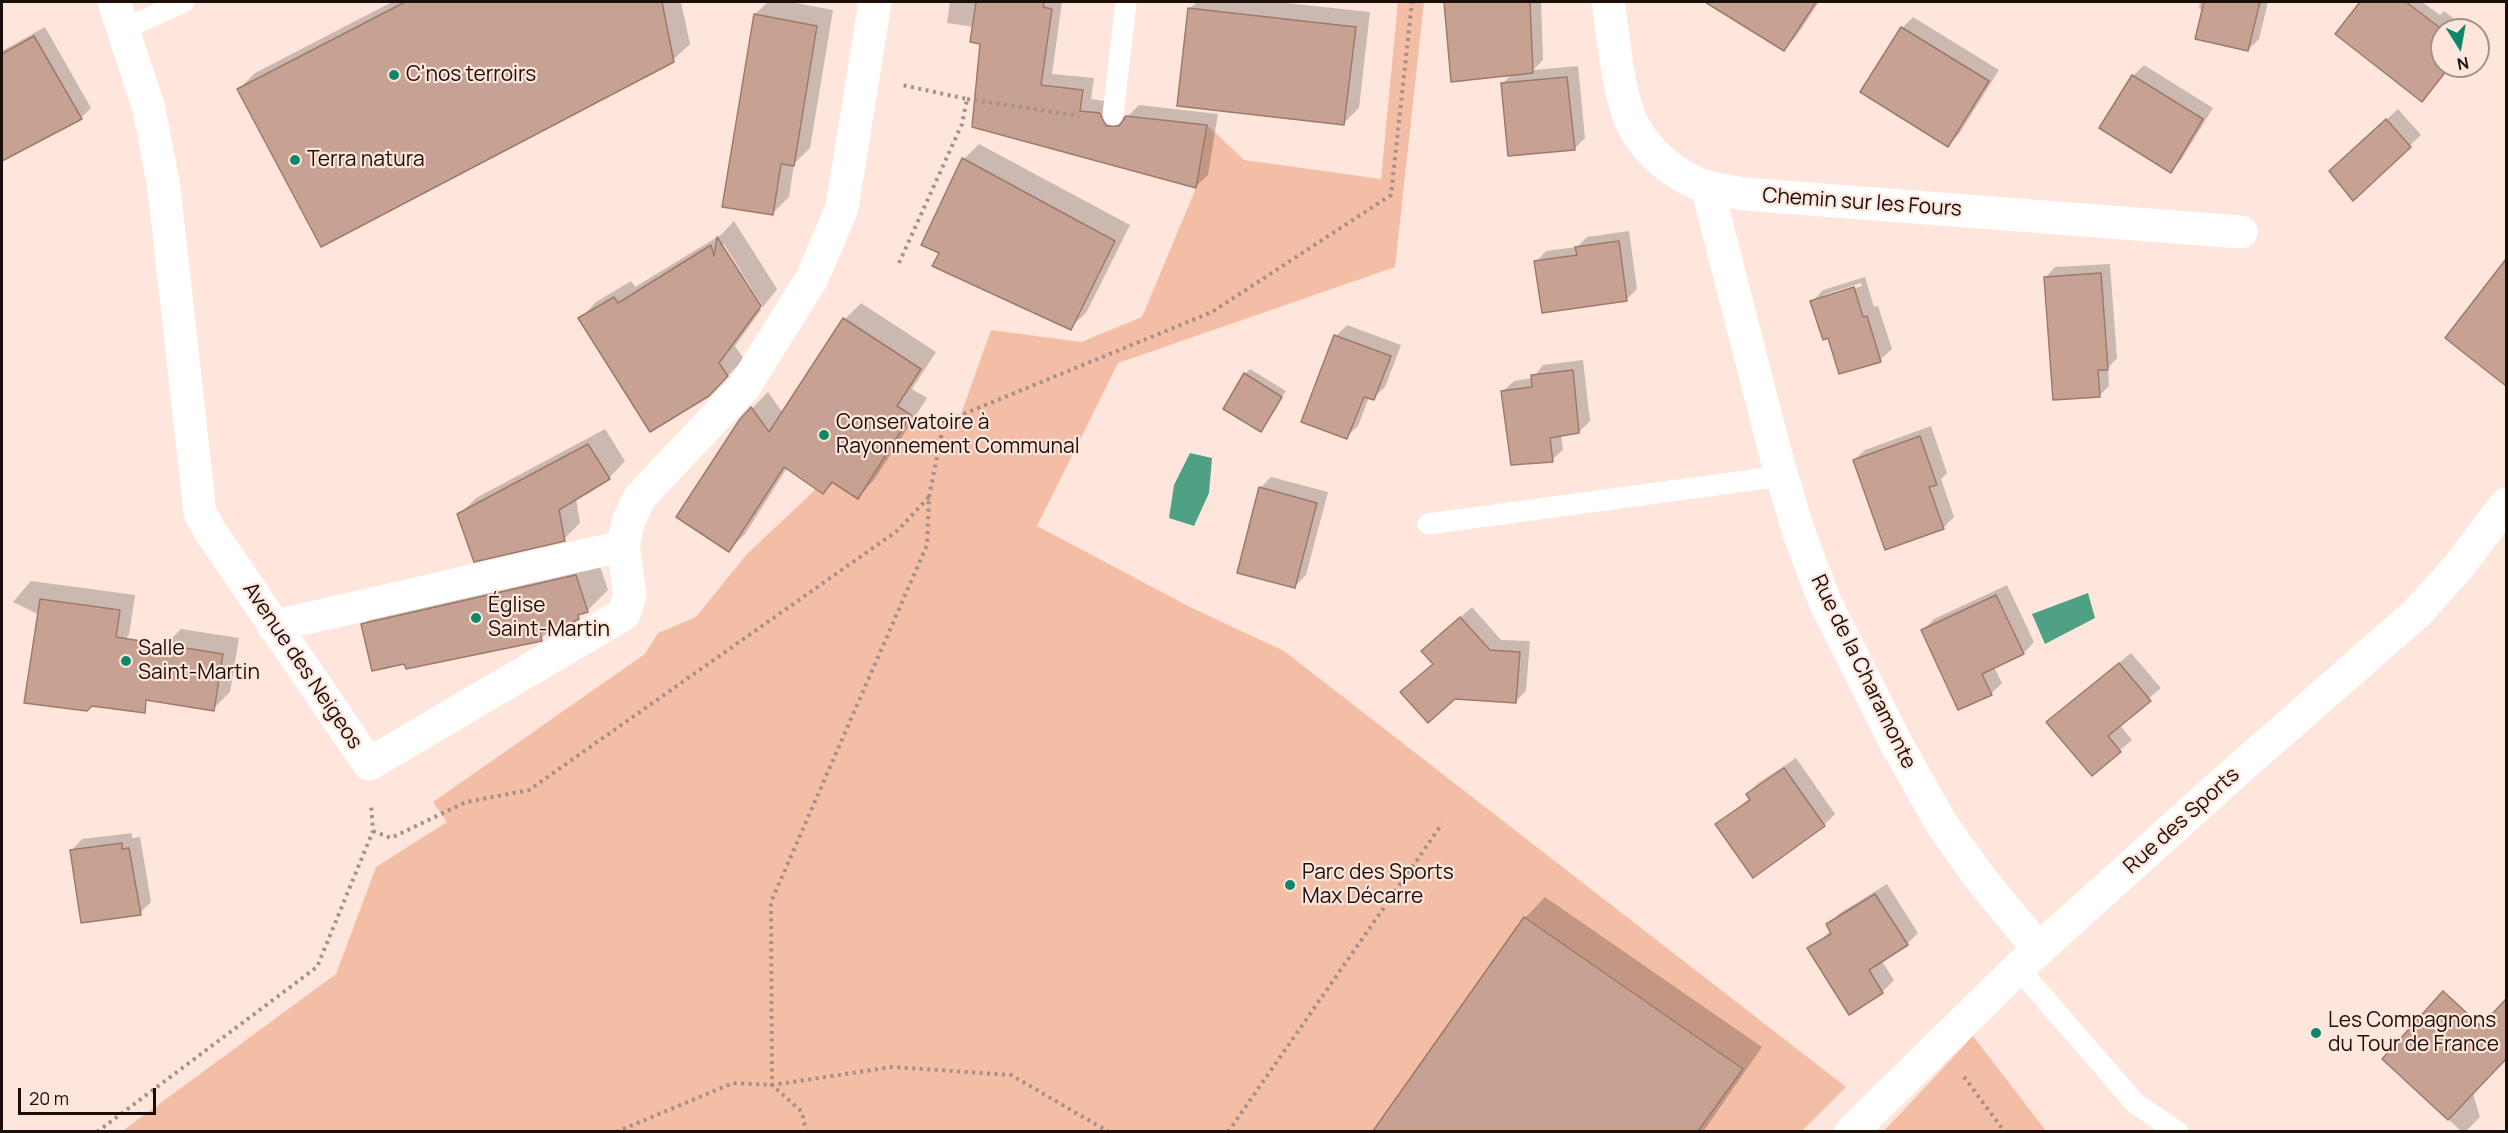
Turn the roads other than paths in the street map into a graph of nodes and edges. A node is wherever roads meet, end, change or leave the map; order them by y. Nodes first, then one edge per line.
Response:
1 (184, 2) edge
2 (875, 2) edge
3 (1126, 2) edge
4 (1608, 2) edge
5 (119, 15) edge
6 (1113, 115) dead end
7 (1707, 187) junction
8 (2241, 232) dead end
9 (1782, 476) junction
10 (2506, 504) edge
11 (1428, 524) dead end
12 (623, 546) junction
13 (273, 626) junction
14 (2029, 959) junction
15 (1851, 1131) edge
16 (2178, 1131) edge

1 - 5 lane
2 - 12 street, Avenue des Neigeos
3 - 6 lane
4 - 7 street, Chemin sur les Fours
5 - 13 street, Avenue des Neigeos
7 - 8 street, Chemin sur les Fours
7 - 9 street, Rue de la Charamonte
9 - 11 lane
9 - 14 street, Rue de la Charamonte
10 - 14 street, Rue des Sports
12 - 13 street
12 - 13 street, Avenue des Neigeos
14 - 15 street, Rue des Sports
14 - 16 lane

